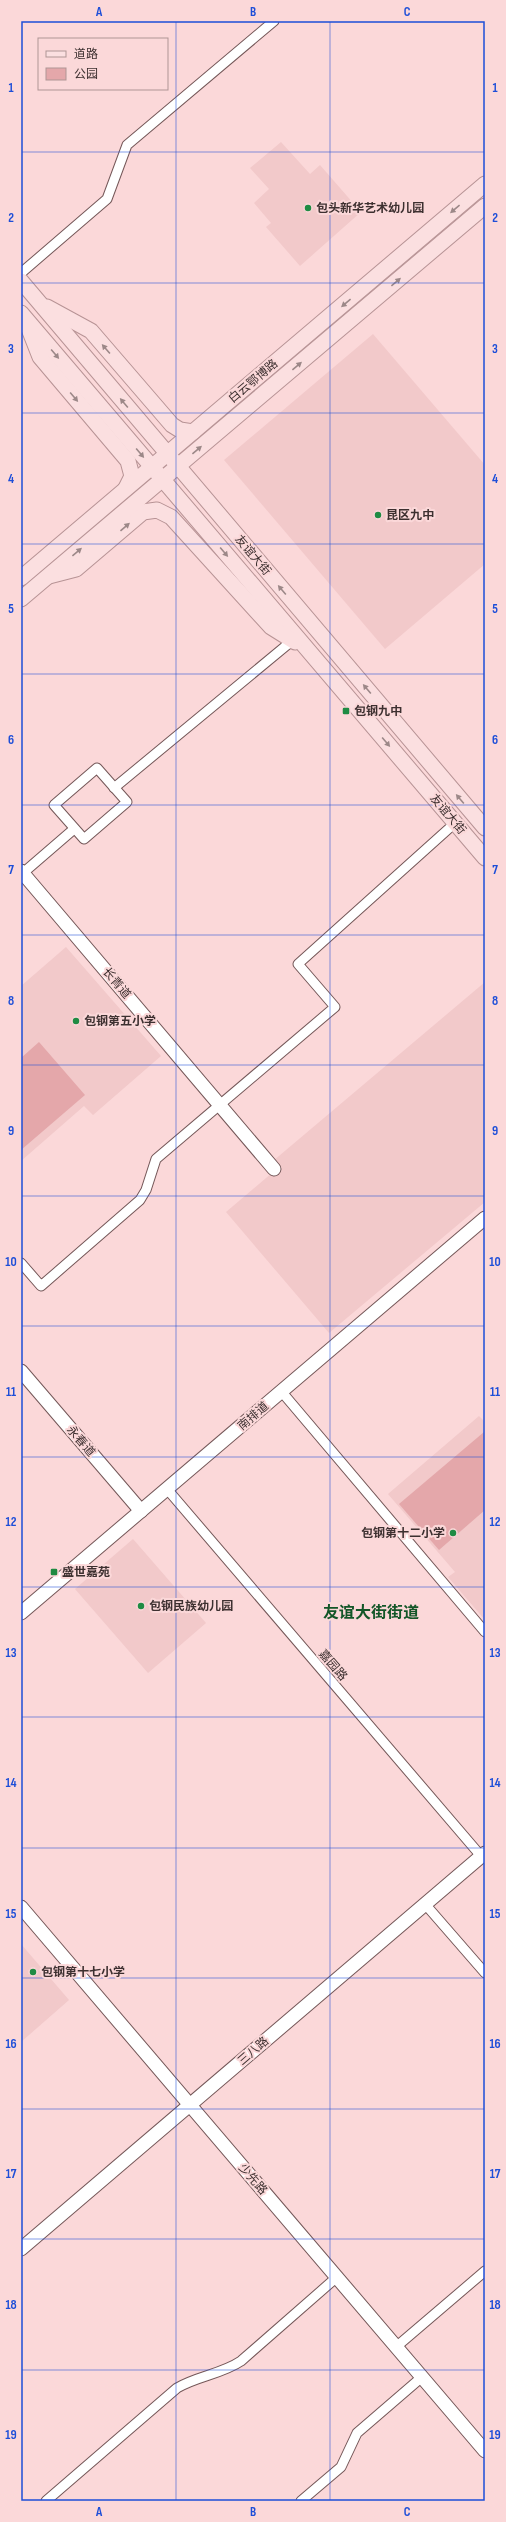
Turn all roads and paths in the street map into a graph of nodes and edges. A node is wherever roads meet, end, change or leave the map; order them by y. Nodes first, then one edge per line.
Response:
1 (274, 21) edge
2 (485, 184) edge
3 (485, 206) edge
4 (21, 273) edge
5 (21, 281) edge
6 (41, 304) junction
7 (22, 317) edge
8 (193, 432) junction
9 (167, 454) junction
10 (152, 467) junction
11 (178, 467) junction
12 (162, 479) junction
13 (125, 490) junction
14 (47, 577) junction
15 (21, 578) edge
16 (21, 599) edge
17 (293, 640) junction
18 (306, 648) junction
19 (114, 788) junction
20 (455, 823) junction
21 (485, 828) edge
22 (74, 829) junction
23 (485, 858) edge
24 (22, 872) edge
25 (220, 1105) junction
26 (274, 1169) dead end
27 (485, 1218) edge
28 (21, 1262) edge
29 (21, 1371) edge
30 (281, 1391) junction
31 (167, 1489) junction
32 (141, 1511) junction
33 (23, 1609) edge
34 (485, 1632) edge
35 (483, 1854) edge
36 (425, 1904) junction
37 (21, 1908) edge
38 (485, 1973) edge
39 (190, 2106) junction
40 (21, 2249) edge
41 (485, 2271) edge
42 (337, 2277) junction
43 (396, 2347) junction
44 (422, 2377) junction
45 (485, 2451) edge
46 (46, 2501) edge
47 (301, 2501) edge

1 - 4 street
2 -> 8 main road, 白云鄂博路
11 -> 3 main road, 白云鄂博路
5 - 6 main road, 友谊大街
8 -> 6 main road
9 -> 6 main road, 友谊大街
7 -> 10 main road, 友谊大街
7 -> 13 main road
8 - 9 main road, 白云鄂博路
9 - 10 main road, 白云鄂博路
9 - 11 main road, 友谊大街
10 - 12 main road, 友谊大街
10 - 13 main road, 白云鄂博路
11 - 12 main road, 白云鄂博路
21 -> 11 main road, 友谊大街
14 -> 12 main road, 白云鄂博路
12 -> 18 main road, 友谊大街
13 - 15 main road, 白云鄂博路
14 - 16 main road, 白云鄂博路
14 -> 17 main road
17 - 18 main road
17 - 19 street
18 -> 20 main road, 友谊大街
19 - 22 street
19 - 22 street
20 - 23 main road, 友谊大街
20 - 25 street
22 - 24 street
24 - 25 main road, 长青道
25 - 26 main road, 长青道
25 - 28 street
27 - 30 main road, 南排道
29 - 32 main road, 永春道
30 - 31 main road, 南排道
30 - 34 street
31 - 32 main road, 南排道
31 - 35 street, 嘉园路
32 - 33 main road, 南排道
35 - 36 main road, 三八路
36 - 38 street
36 - 39 main road, 三八路
37 - 39 main road, 少先路
39 - 40 main road, 三八路
39 - 42 main road, 少先路
41 - 43 street
42 - 43 main road, 少先路
42 - 46 street
43 - 44 main road, 少先路
44 - 45 main road, 少先路
44 - 47 street

